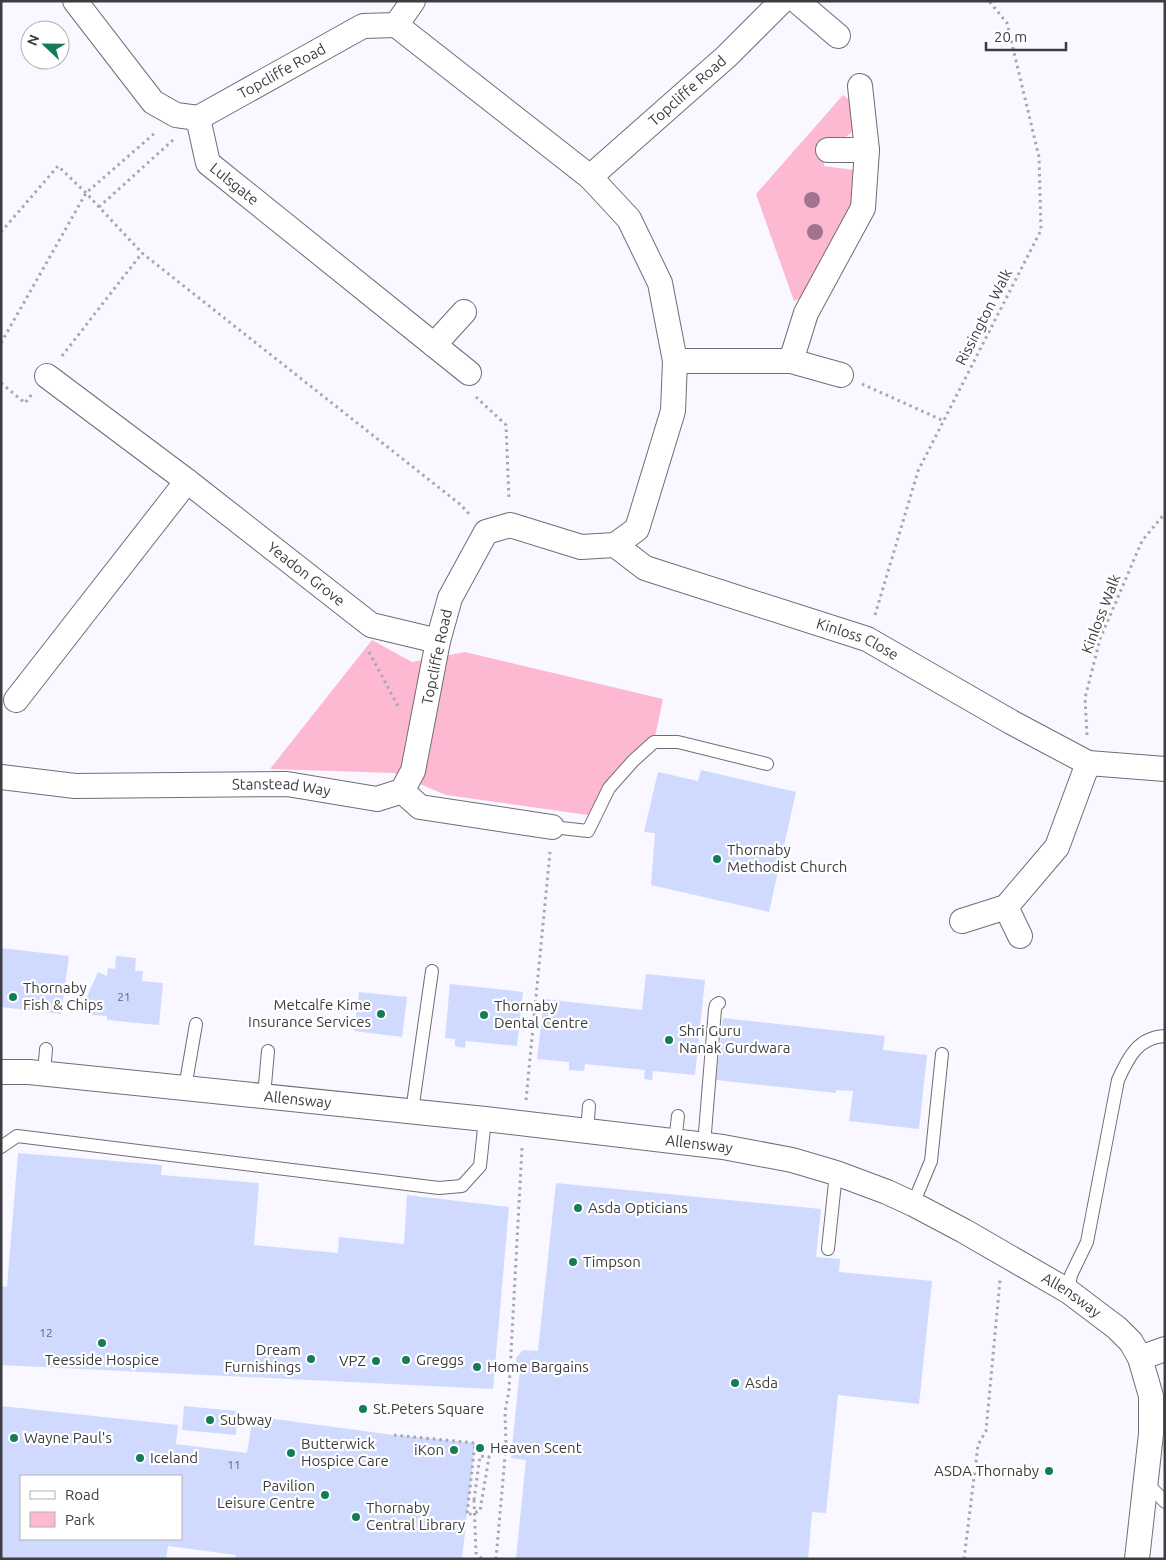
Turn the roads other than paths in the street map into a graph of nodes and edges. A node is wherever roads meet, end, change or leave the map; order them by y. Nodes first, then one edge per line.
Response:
1 (75, 1) edge
2 (413, 1) edge
3 (782, 1) edge
4 (797, 1) edge
5 (396, 25) junction
6 (838, 36) dead end
7 (860, 86) dead end
8 (187, 117) junction
9 (828, 150) dead end
10 (866, 150) junction
11 (590, 177) junction
12 (464, 312) dead end
13 (434, 345) junction
14 (675, 361) junction
15 (791, 361) junction
16 (469, 373) road end
17 (841, 375) road end
18 (47, 376) road end
19 (187, 481) junction
20 (614, 545) junction
21 (438, 642) junction
22 (16, 700) dead end
23 (1088, 763) junction
24 (767, 764) dead end
25 (1165, 769) edge
26 (1, 777) edge
27 (402, 791) junction
28 (552, 826) joint
29 (1006, 907) junction
30 (962, 921) dead end
31 (1020, 936) dead end
32 (432, 971) dead end
33 (719, 1002) dead end
34 (196, 1024) dead end
35 (1165, 1036) edge
36 (46, 1049) dead end
37 (268, 1051) dead end
38 (942, 1054) dead end
39 (1, 1072) edge
40 (44, 1073) junction
41 (185, 1088) junction
42 (264, 1096) junction
43 (589, 1106) dead end
44 (412, 1111) junction
45 (678, 1116) dead end
46 (485, 1119) junction
47 (587, 1131) junction
48 (675, 1142) junction
49 (704, 1145) junction
50 (1, 1147) edge
51 (836, 1173) junction
52 (913, 1204) junction
53 (828, 1249) dead end
54 (1068, 1291) junction
55 (1165, 1349) edge
56 (1140, 1358) junction
57 (1146, 1482) junction
58 (1165, 1502) edge
59 (1137, 1559) edge

1 - 8 street
2 - 5 street
3 - 11 street, Topcliffe Road
4 - 6 street
5 - 8 street, Topcliffe Road
5 - 11 street
7 - 10 street
8 - 13 street, Lulsgate
9 - 10 street
10 - 15 street
11 - 14 street
12 - 13 street
13 - 16 street, Lulsgate
14 - 15 street
14 - 20 street
15 - 17 street
18 - 19 street, Yeadon Grove
19 - 21 street, Yeadon Grove
19 - 22 street
20 - 21 street, Topcliffe Road
20 - 23 street, Kinloss Close
21 - 27 street, Topcliffe Road
23 - 25 street, Kinloss Close
23 - 29 street
24 - 28 lane
26 - 27 street, Stanstead Way
27 - 28 street
29 - 30 street
29 - 31 street
32 - 44 lane
33 - 49 lane
34 - 41 lane
35 - 54 lane
36 - 40 lane
37 - 42 lane
38 - 52 lane
39 - 40 street, Allensway
40 - 41 street, Allensway
41 - 42 street, Allensway
42 - 44 street, Allensway
43 - 47 lane
44 - 46 street, Allensway
45 - 48 lane
46 - 47 street, Allensway
46 - 50 lane
47 - 48 street, Allensway
48 - 49 street, Allensway
49 - 51 street, Allensway
51 - 52 street, Allensway
51 - 53 lane
52 - 54 street, Allensway
54 - 56 street, Allensway
55 - 56 street
56 - 57 street, Allensway
57 - 58 lane
57 - 59 street, Allensway

